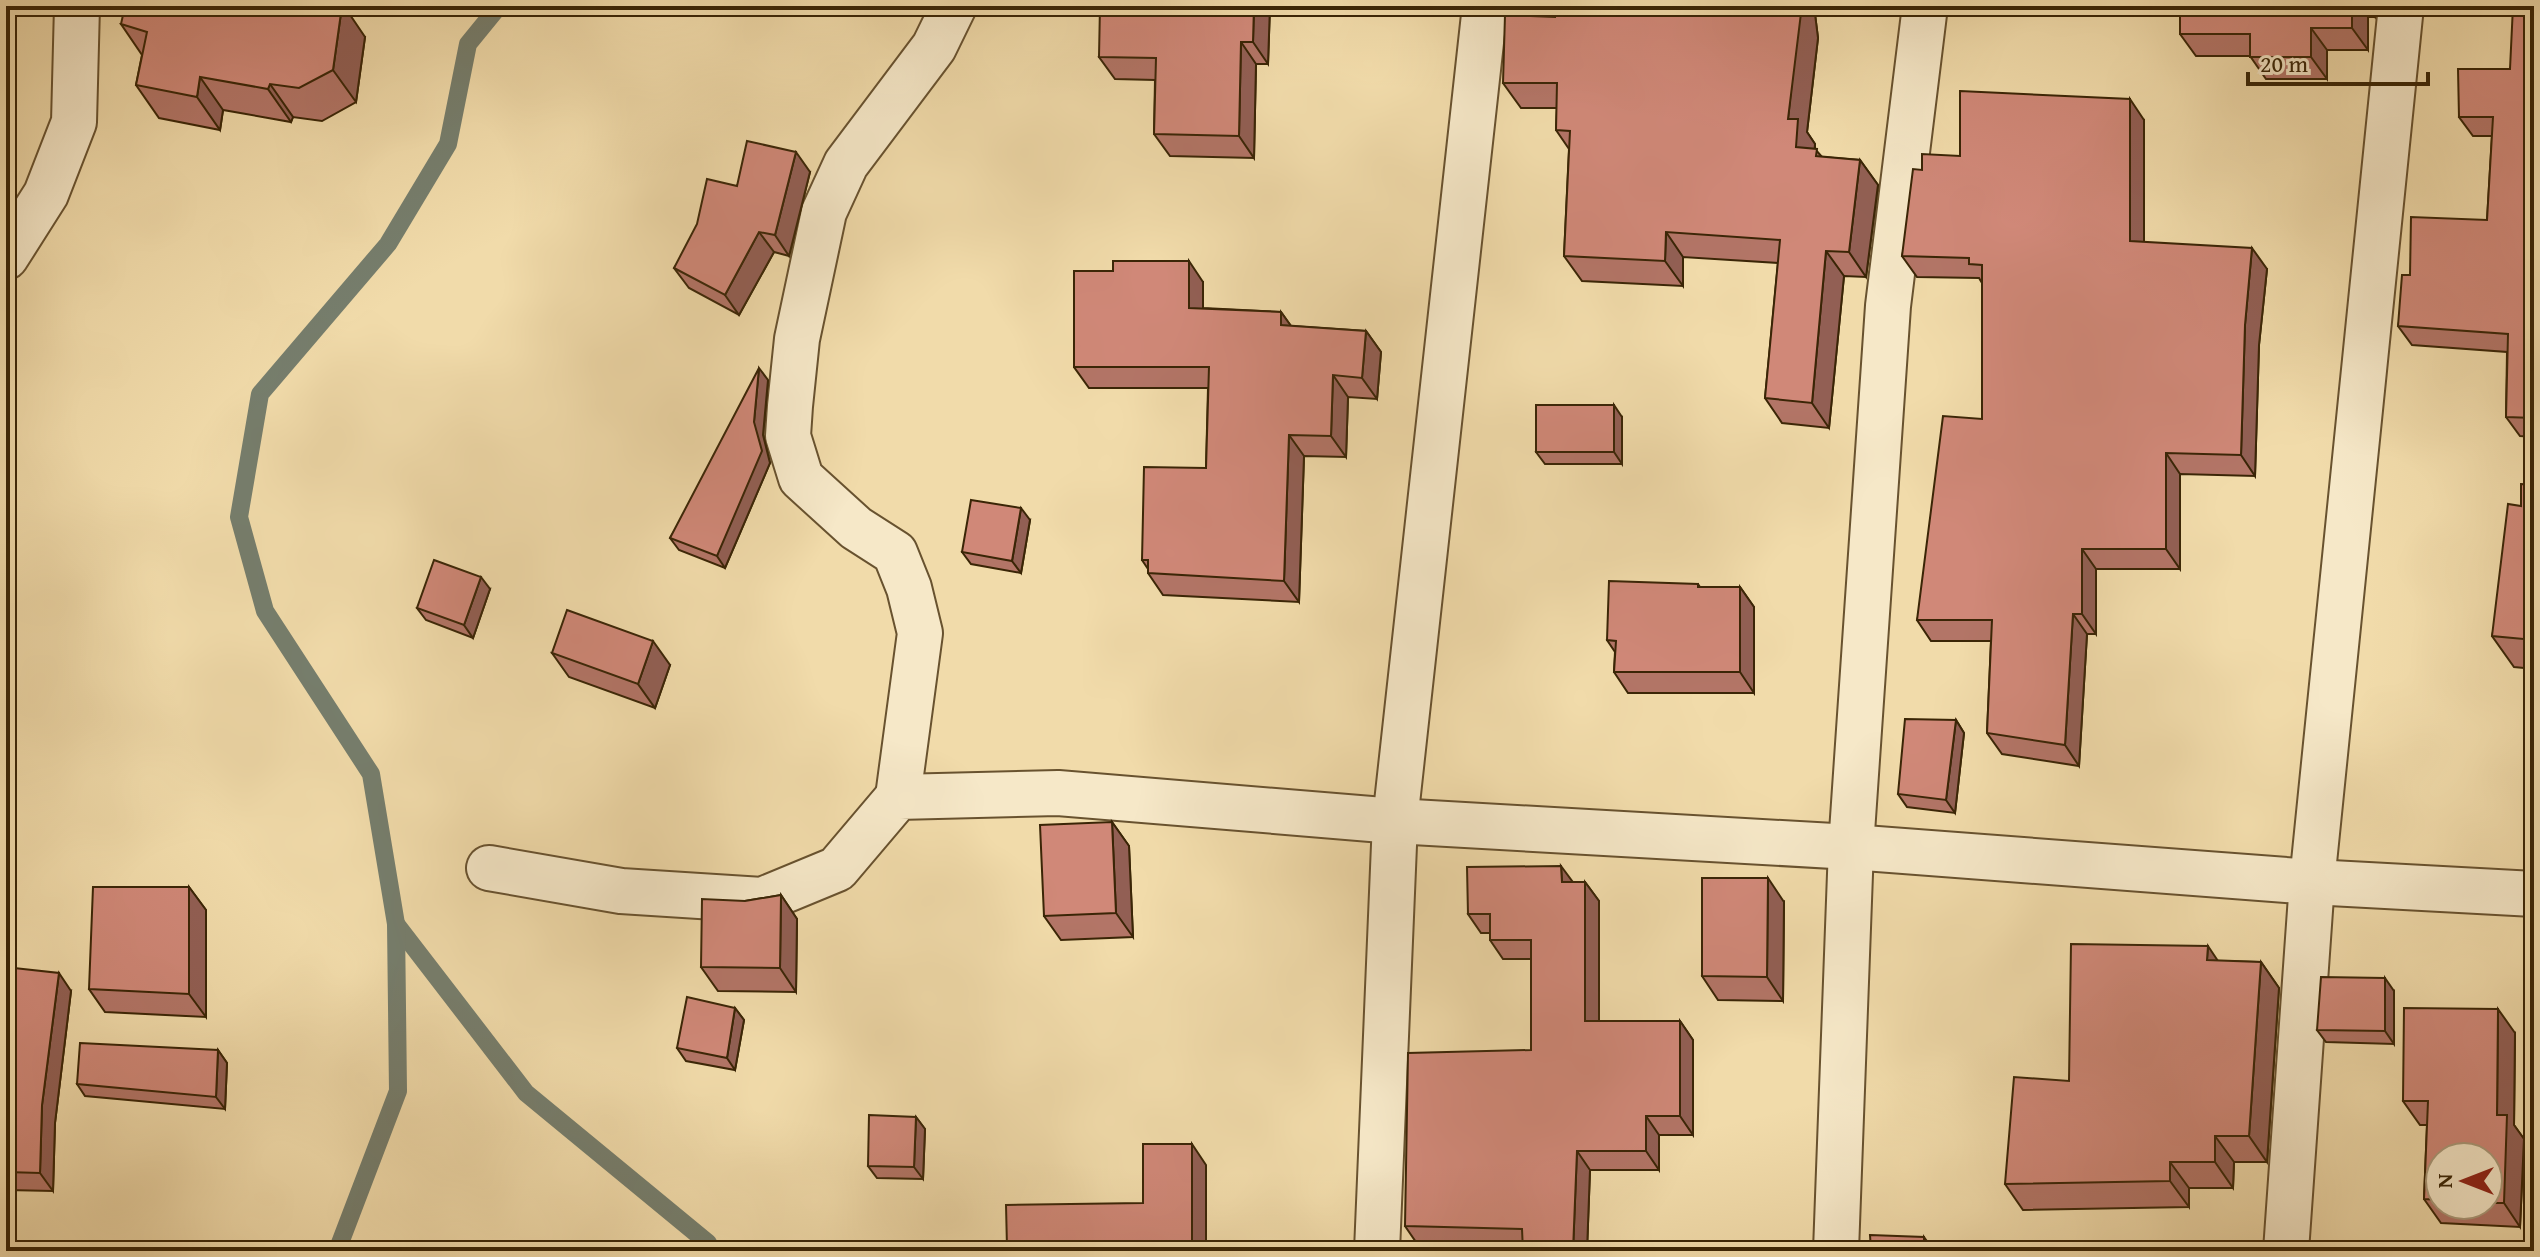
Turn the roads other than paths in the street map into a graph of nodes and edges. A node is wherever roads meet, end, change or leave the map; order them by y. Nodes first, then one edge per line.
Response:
1 (77, 6) edge
2 (954, 6) edge
3 (1485, 6) edge
4 (1925, 6) edge
5 (2401, 6) edge
6 (6, 257) edge
7 (898, 797) junction
8 (1395, 821) junction
9 (1851, 847) junction
10 (489, 868) dead end
11 (2312, 882) junction
12 (2534, 894) edge
13 (1377, 1251) edge
14 (1836, 1251) edge
15 (2286, 1251) edge

1 - 6 street
2 - 7 street
3 - 8 street
4 - 9 street
5 - 11 street
7 - 8 street
7 - 10 street
8 - 9 street
8 - 13 street
9 - 11 street
9 - 14 street
11 - 12 street
11 - 15 street

